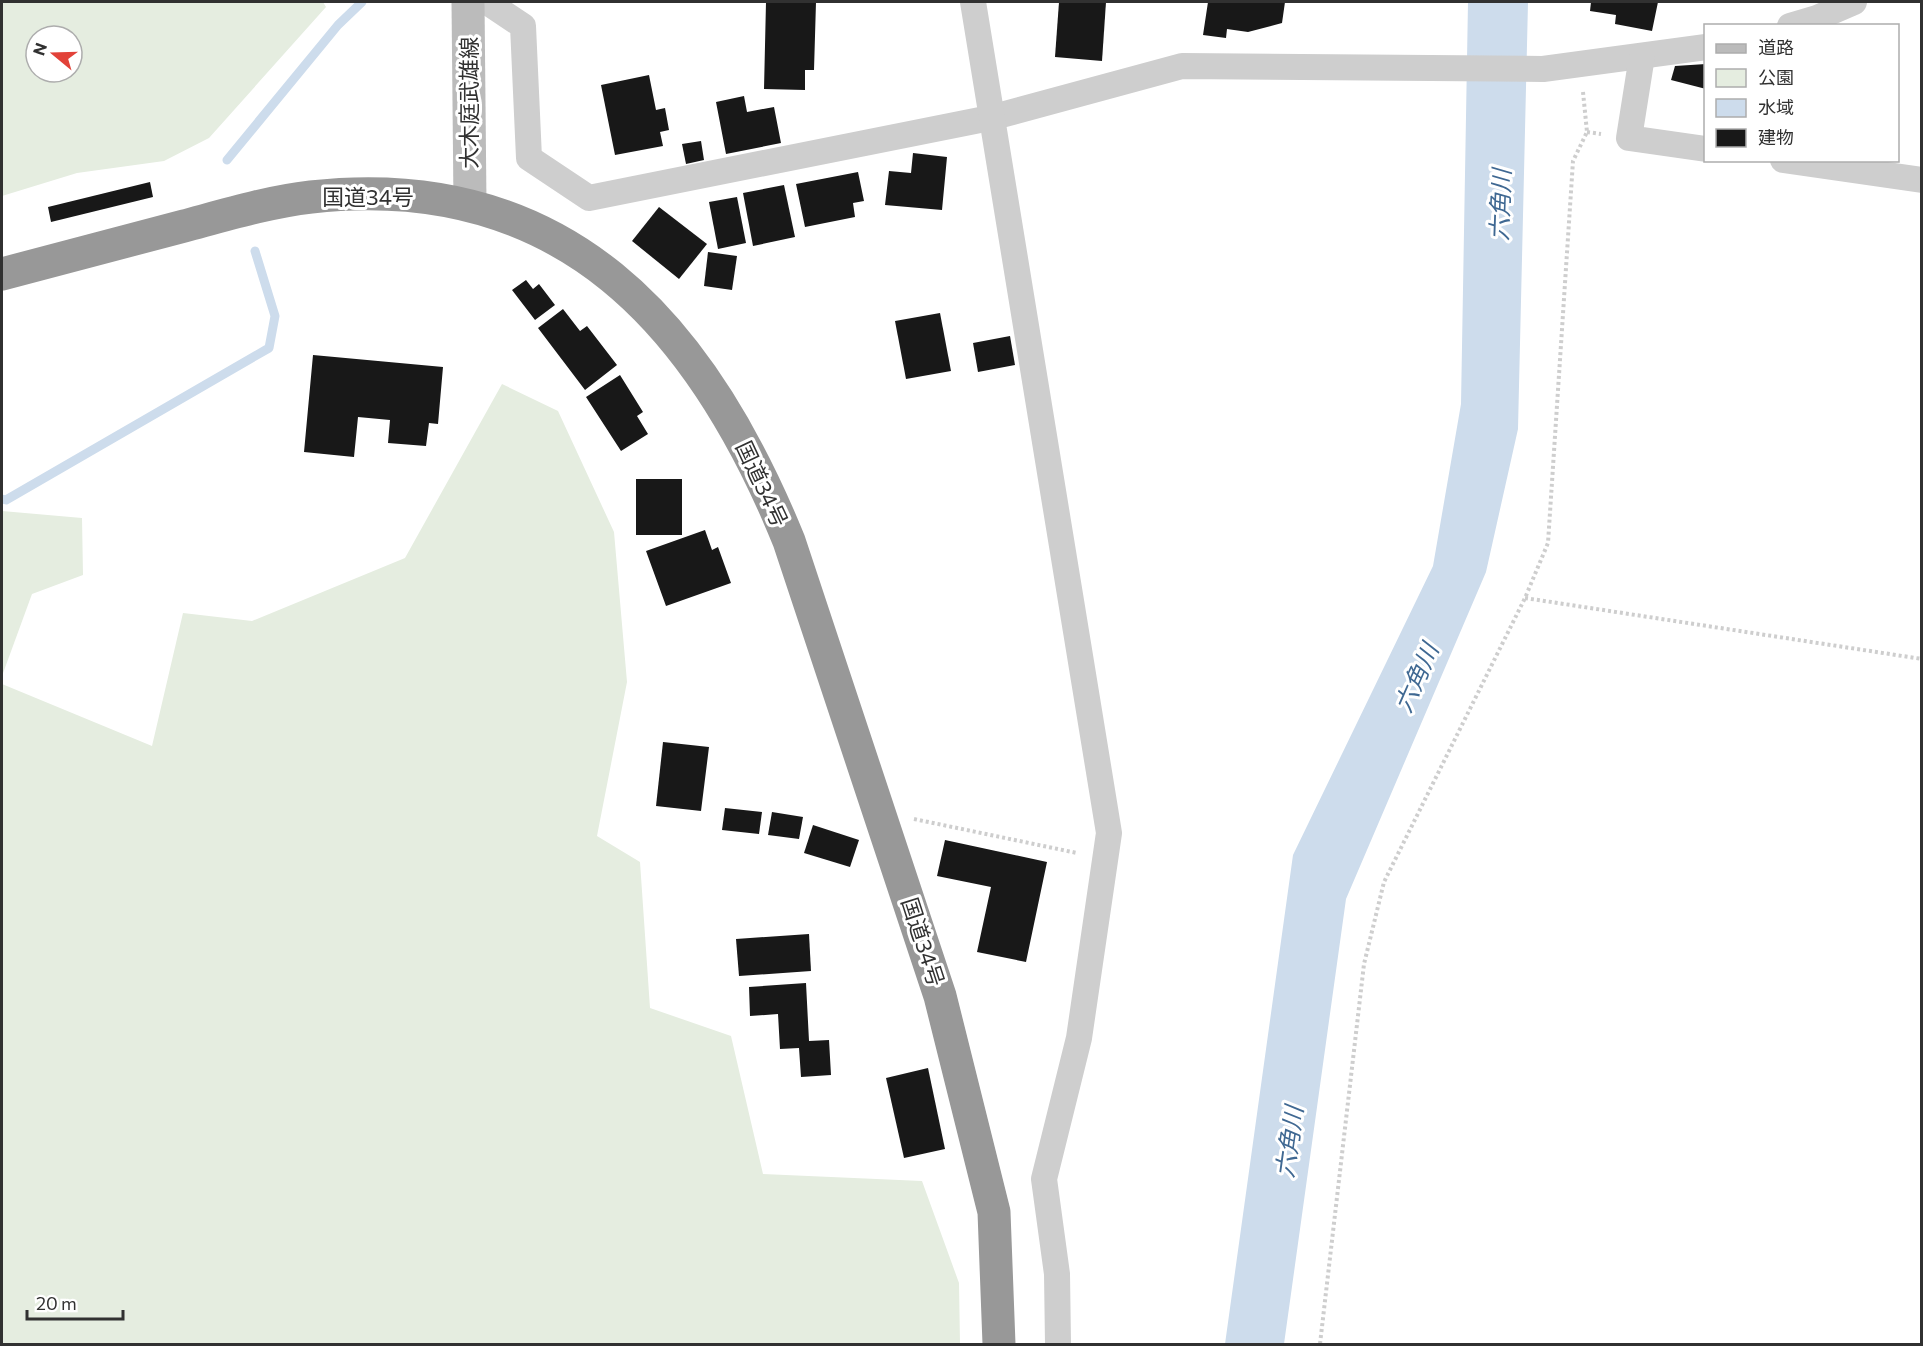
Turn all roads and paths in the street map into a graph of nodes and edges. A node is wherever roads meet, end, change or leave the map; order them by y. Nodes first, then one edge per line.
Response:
1 (468, 2) edge
2 (487, 2) edge
3 (973, 2) edge
4 (1854, 2) edge
5 (1797, 24) edge
6 (1704, 47) edge
7 (1642, 56) junction
8 (1580, 64) junction
9 (990, 118) junction
10 (1704, 149) edge
11 (1797, 162) edge
12 (1922, 180) edge
13 (470, 204) junction
14 (2, 274) edge
15 (1525, 598) junction
16 (1922, 659) edge
17 (885, 830) junction
18 (1105, 860) junction
19 (999, 1344) edge
20 (1058, 1344) edge
21 (1320, 1344) edge

1 - 13 main road, 大木庭武雄線
2 - 9 street
3 - 9 street
4 - 5 street
6 - 7 street
7 - 8 street
7 - 10 street
8 - 9 street
8 - 15 path
9 - 18 street
11 - 12 street
13 - 14 highway, 国道34号
13 - 17 highway, 国道34号
15 - 16 path
15 - 21 path
17 - 18 path
17 - 19 highway, 国道34号
18 - 20 street

